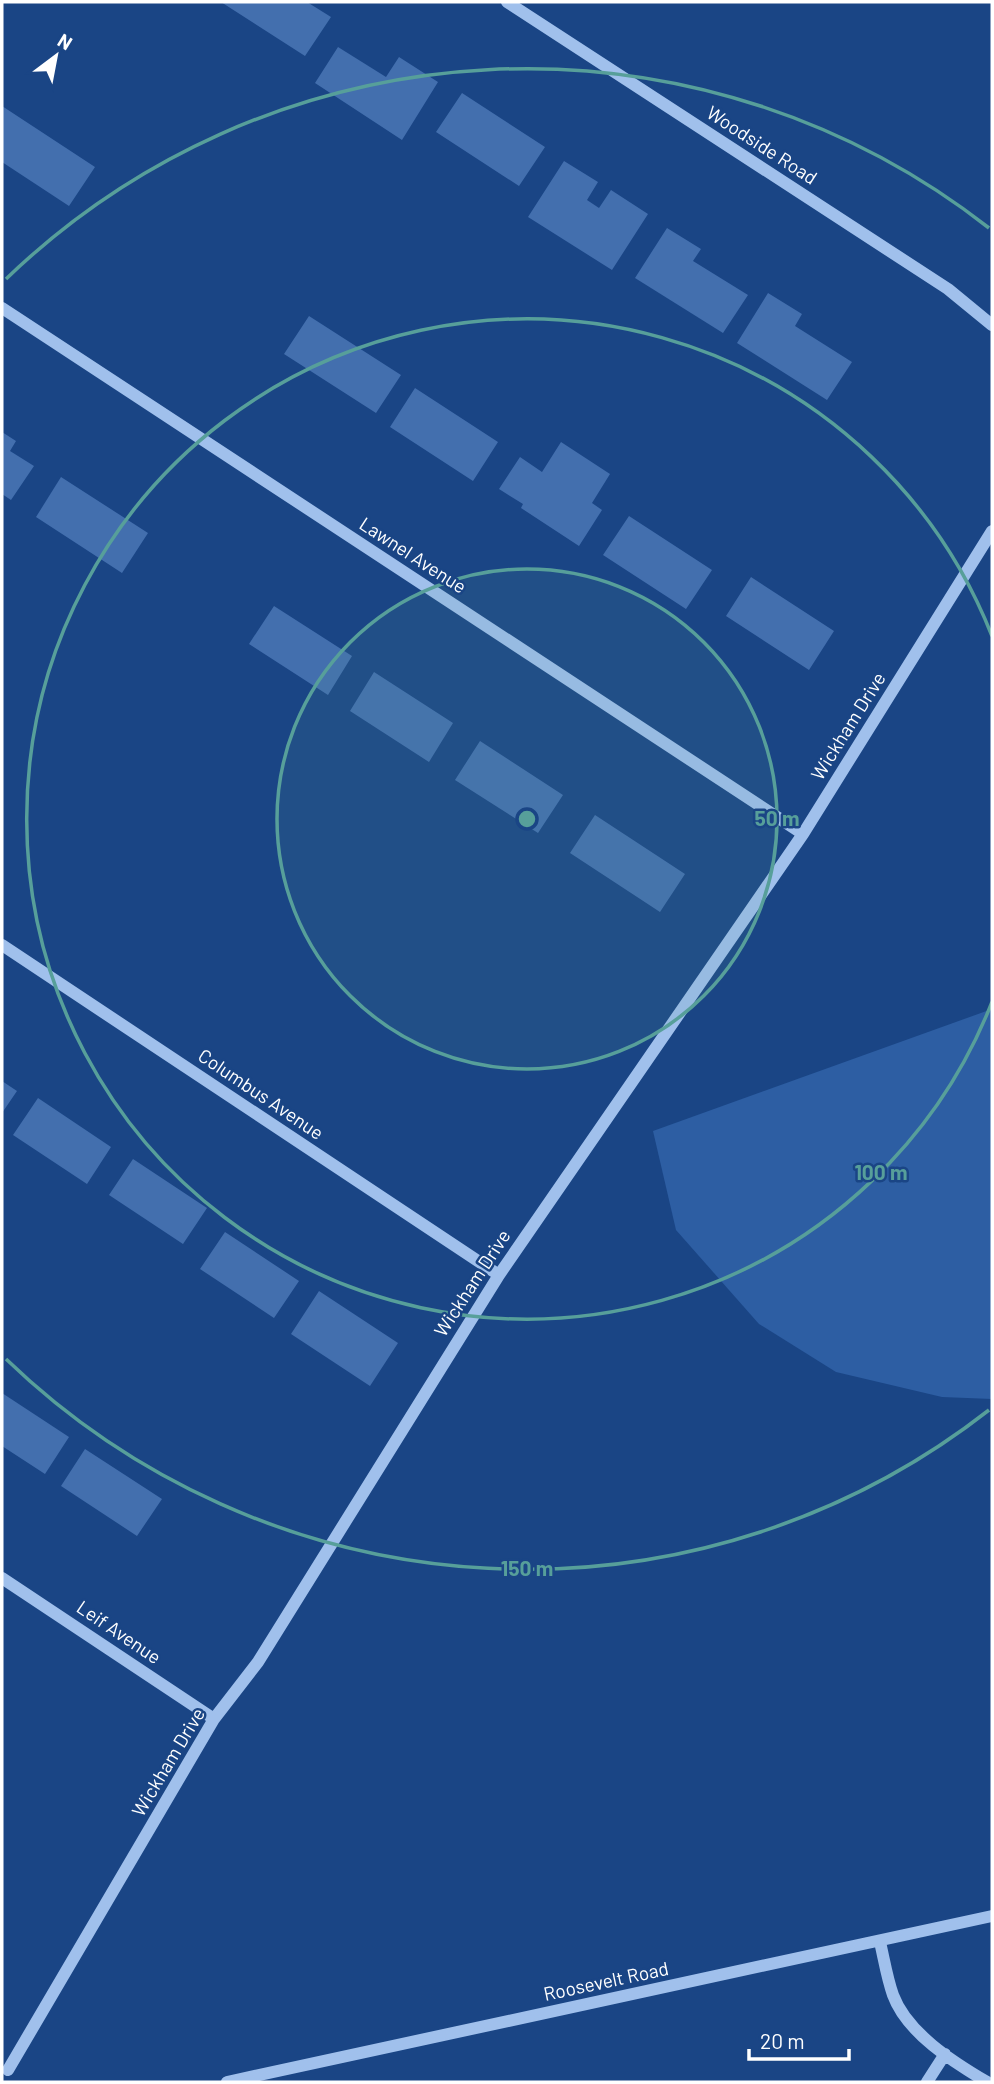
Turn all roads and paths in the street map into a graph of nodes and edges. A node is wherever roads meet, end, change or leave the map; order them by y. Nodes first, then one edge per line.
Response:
1 (507, 2) edge
2 (2, 308) edge
3 (992, 325) edge
4 (992, 531) edge
5 (803, 834) junction
6 (2, 945) edge
7 (499, 1275) junction
8 (2, 1578) edge
9 (215, 1719) junction
10 (992, 1916) edge
11 (880, 1942) junction
12 (945, 2054) junction
13 (8, 2070) dead end
14 (227, 2082) edge
15 (927, 2082) edge
16 (987, 2082) edge

1 - 3 street, Woodside Road
2 - 5 street, Lawnel Avenue
4 - 5 street, Wickham Drive
5 - 7 street, Wickham Drive
6 - 7 street, Columbus Avenue
7 - 9 street, Wickham Drive
8 - 9 street, Leif Avenue
9 - 13 street, Wickham Drive
10 - 11 street, Roosevelt Road
11 - 12 street
11 - 14 street, Roosevelt Road
12 - 15 street
12 - 16 street

